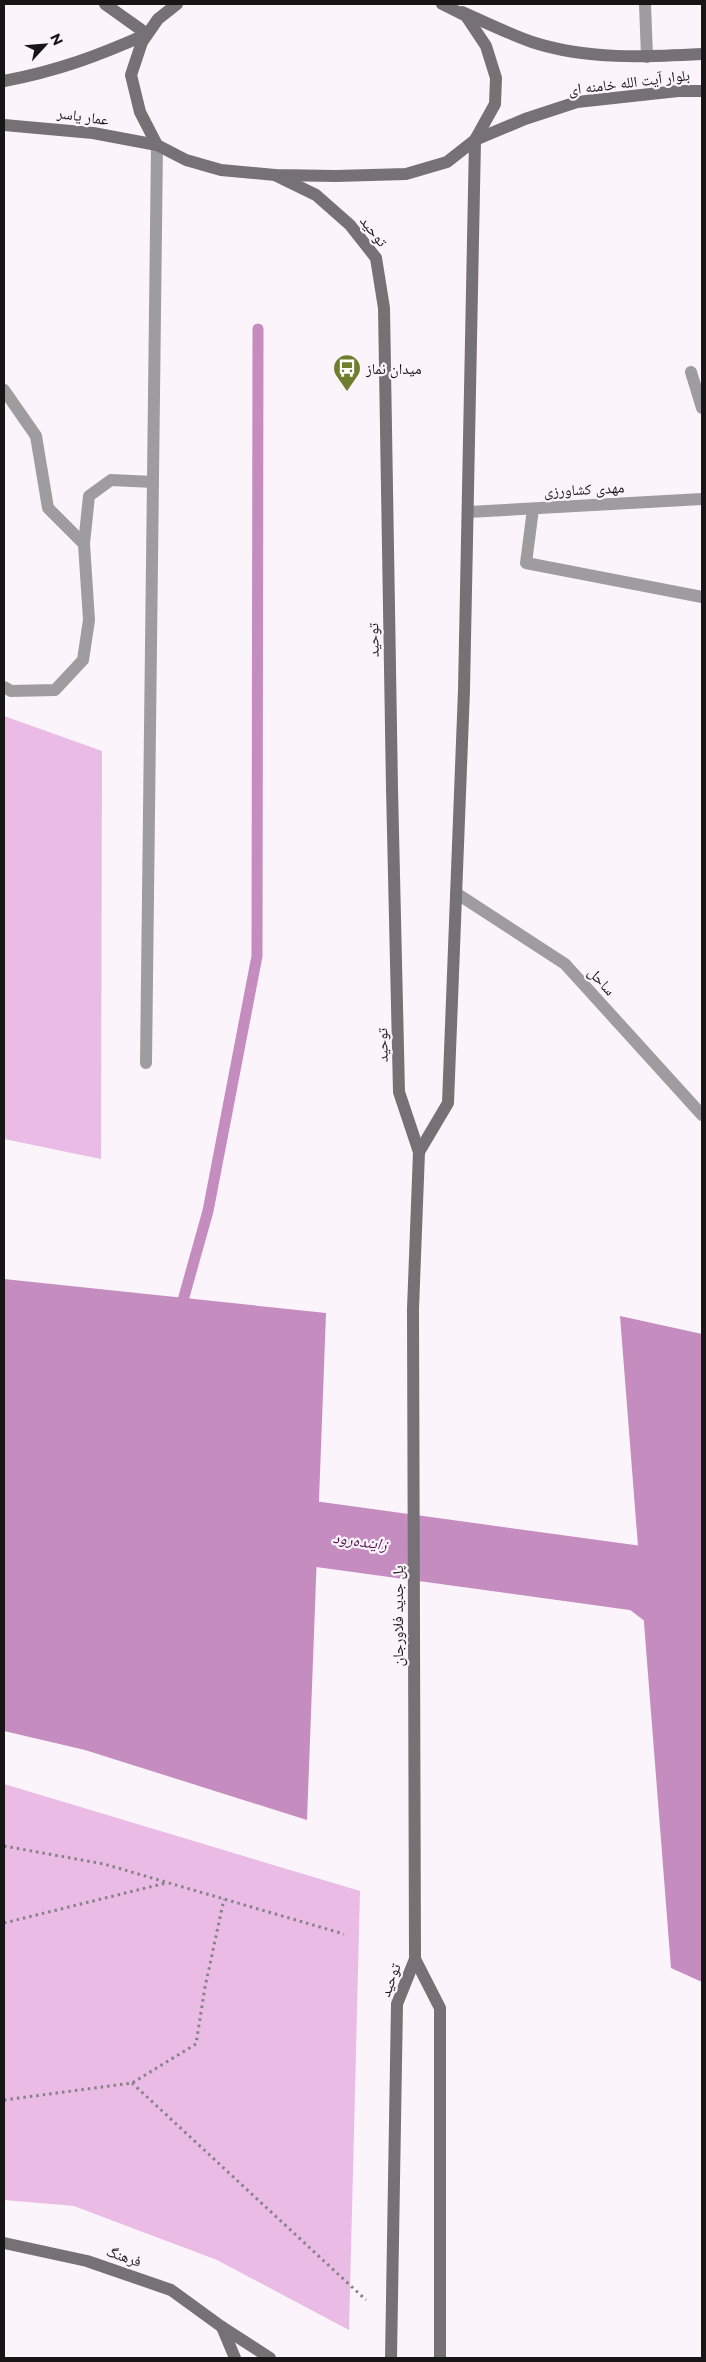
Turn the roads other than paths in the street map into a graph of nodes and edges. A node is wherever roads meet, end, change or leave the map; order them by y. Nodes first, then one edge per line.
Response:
1 (105, 4) edge
2 (178, 4) edge
3 (443, 4) edge
4 (645, 4) edge
5 (147, 34) junction
6 (702, 54) edge
7 (647, 57) junction
8 (4, 81) edge
9 (702, 91) edge
10 (4, 125) edge
11 (475, 140) junction
12 (157, 144) junction
13 (275, 175) junction
14 (691, 372) dead end
15 (4, 390) edge
16 (702, 408) edge
17 (153, 482) junction
18 (702, 499) edge
19 (533, 508) junction
20 (468, 512) junction
21 (84, 544) junction
22 (702, 597) edge
23 (4, 687) edge
24 (456, 893) junction
25 (146, 1063) dead end
26 (702, 1115) edge
27 (419, 1152) junction
28 (413, 1310) joint
29 (415, 1959) junction
30 (4, 2243) edge
31 (222, 2327) junction
32 (236, 2358) edge
33 (270, 2358) edge
34 (391, 2358) edge
35 (440, 2358) edge

1 - 5 main road
2 - 5 main road
3 - 7 main road, بلوار آیت الله خامنه ای
3 - 11 main road
4 - 7 street
5 - 8 main road
5 - 12 main road
6 - 7 main road, بلوار آیت الله خامنه ای
9 - 11 main road, بلوار آیت الله خامنه ای
10 - 12 main road, عمار یاسر
11 - 13 main road
11 - 20 main road, توحید
12 - 13 main road
12 - 17 street
13 - 27 main road, توحید
14 - 16 street
15 - 21 street
17 - 21 street
17 - 25 street
18 - 19 street, مهدی کشاورزی
19 - 20 street, مهدی کشاورزی
19 - 22 street
20 - 24 main road, توحید
21 - 23 street
24 - 26 street, ساحل
24 - 27 main road, توحید
27 - 28 main road, توحید
28 - 29 main road, پل جدید فلاورجان
29 - 34 main road, توحید
29 - 35 main road, توحید
30 - 31 main road, فرهنگ
31 - 32 main road
31 - 33 main road, فرهنگ

